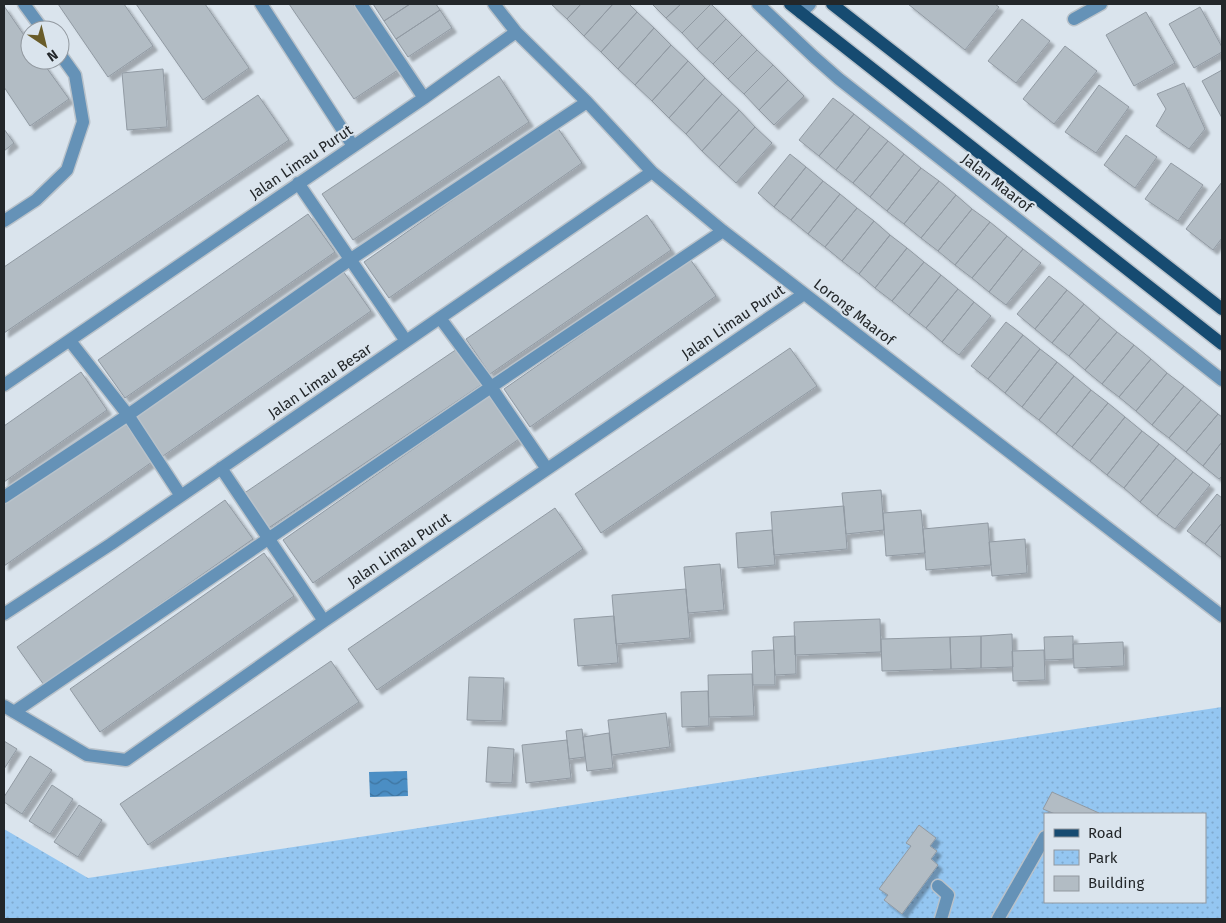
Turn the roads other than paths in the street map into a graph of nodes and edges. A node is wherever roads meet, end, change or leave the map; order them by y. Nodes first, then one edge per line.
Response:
1 (24, 4) edge
2 (261, 4) edge
3 (362, 4) edge
4 (494, 4) edge
5 (758, 4) edge
6 (790, 4) edge
7 (810, 4) edge
8 (832, 4) edge
9 (1101, 4) edge
10 (801, 13) junction
11 (1074, 19) dead end
12 (36, 20) edge
13 (516, 32) junction
14 (70, 68) edge
15 (424, 98) junction
16 (586, 102) junction
17 (353, 146) junction
18 (652, 172) junction
19 (298, 183) junction
20 (4, 221) edge
21 (724, 231) junction
22 (351, 259) junction
23 (804, 294) junction
24 (1222, 309) edge
25 (440, 318) junction
26 (70, 341) junction
27 (406, 341) junction
28 (1222, 344) edge
29 (1222, 380) edge
30 (4, 385) edge
31 (491, 387) junction
32 (128, 414) junction
33 (221, 468) junction
34 (547, 469) junction
35 (181, 496) junction
36 (4, 497) edge
37 (268, 538) junction
38 (4, 614) edge
39 (1222, 616) edge
40 (324, 621) junction
41 (9, 709) edge
42 (1044, 839) edge
43 (938, 886) dead end
44 (941, 919) edge
45 (998, 919) edge

1 - 12 street
2 - 17 street
3 - 15 street
4 - 13 street, Lorong Maarof
5 - 29 street, Jalan Maarof
6 - 10 main road, Jalan Maarof
7 - 10 street
8 - 24 main road
9 - 11 street
10 - 28 main road, Jalan Maarof
13 - 15 street, Jalan Limau Purut
13 - 16 street, Lorong Maarof
14 - 20 street
15 - 17 street, Jalan Limau Purut
16 - 18 street, Lorong Maarof
16 - 22 street
17 - 19 street, Jalan Limau Purut
18 - 21 street, Lorong Maarof
18 - 25 street, Jalan Limau Besar
19 - 22 street
19 - 26 street, Jalan Limau Purut
21 - 23 street, Lorong Maarof
21 - 31 street
22 - 27 street
22 - 32 street
23 - 34 street, Jalan Limau Purut
23 - 39 street, Lorong Maarof
25 - 27 street, Jalan Limau Besar
25 - 31 street
26 - 30 street, Jalan Limau Purut
26 - 32 street
27 - 33 street, Jalan Limau Besar
31 - 34 street
31 - 37 street
32 - 35 street
32 - 36 street
33 - 35 street, Jalan Limau Besar
33 - 37 street
34 - 40 street, Jalan Limau Purut
35 - 38 street, Jalan Limau Besar
37 - 40 street
37 - 41 street
40 - 41 street, Jalan Limau Purut
42 - 45 street
43 - 44 street

